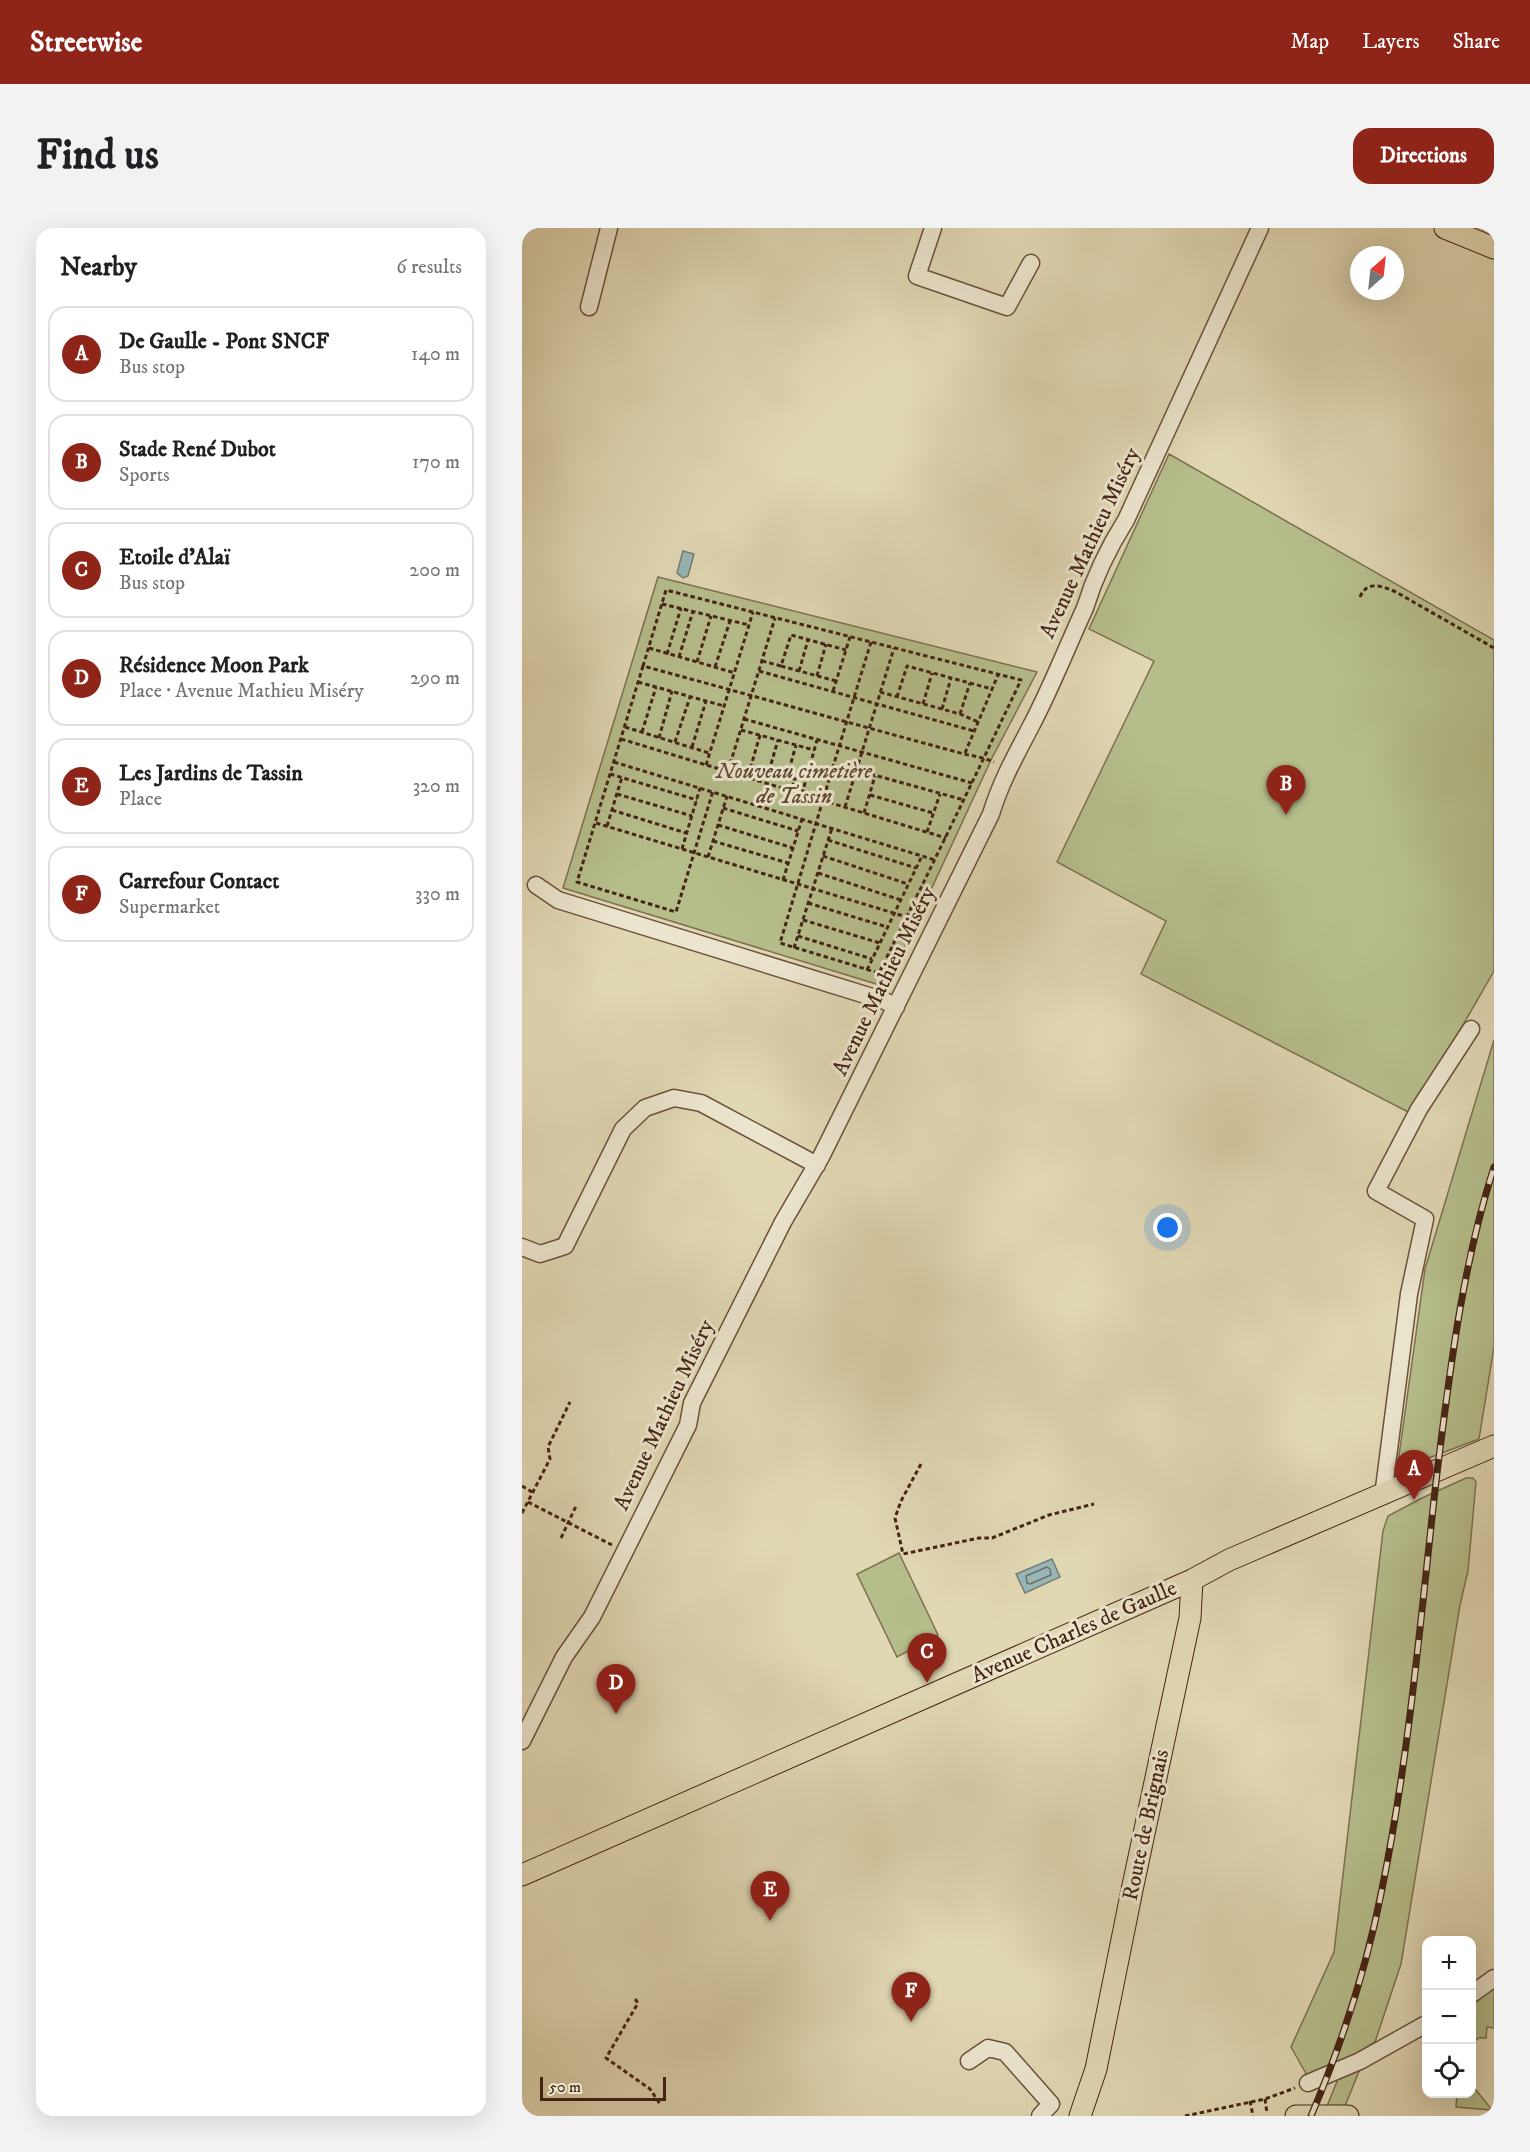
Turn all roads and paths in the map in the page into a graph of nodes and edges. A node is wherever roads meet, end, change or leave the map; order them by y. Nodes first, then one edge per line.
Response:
1 (609, 228) edge
2 (933, 228) edge
3 (1260, 228) edge
4 (1445, 228) edge
5 (1494, 248) edge
6 (1031, 263) dead end
7 (589, 306) dead end
8 (1360, 597) dead end
9 (662, 604) junction
10 (681, 608) junction
11 (693, 611) junction
12 (753, 612) junction
13 (711, 616) junction
14 (775, 618) junction
15 (730, 621) junction
16 (749, 625) junction
17 (850, 637) junction
18 (808, 640) junction
19 (871, 642) junction
20 (826, 644) junction
21 (649, 648) junction
22 (894, 648) junction
23 (1494, 648) edge
24 (846, 650) junction
25 (667, 654) junction
26 (680, 657) junction
27 (762, 661) junction
28 (697, 662) junction
29 (643, 666) junction
30 (782, 666) junction
31 (715, 667) junction
32 (799, 670) junction
33 (759, 671) junction
34 (735, 673) junction
35 (932, 673) junction
36 (998, 675) junction
37 (817, 676) junction
38 (951, 678) junction
39 (836, 681) junction
40 (638, 682) junction
41 (970, 683) junction
42 (656, 687) junction
43 (992, 689) junction
44 (729, 690) junction
45 (672, 691) junction
46 (833, 692) junction
47 (880, 692) junction
48 (751, 695) junction
49 (690, 696) junction
50 (897, 697) junction
51 (854, 698) junction
52 (706, 701) junction
53 (877, 704) junction
54 (923, 704) junction
55 (724, 706) junction
56 (942, 709) junction
57 (960, 714) junction
58 (744, 719) junction
59 (847, 722) junction
60 (978, 722) junction
61 (625, 727) junction
62 (869, 728) junction
63 (741, 730) junction
64 (974, 731) junction
65 (642, 732) junction
66 (760, 735) junction
67 (658, 738) junction
68 (621, 739) junction
69 (778, 740) junction
70 (817, 740) junction
71 (675, 742) junction
72 (796, 745) junction
73 (840, 746) junction
74 (692, 747) junction
75 (814, 750) junction
76 (862, 752) junction
77 (710, 753) junction
78 (964, 754) junction
79 (984, 759) junction
80 (614, 762) junction
81 (997, 763) dead end
82 (706, 765) junction
83 (856, 770) junction
84 (728, 771) junction
85 (769, 771) junction
86 (610, 774) junction
87 (875, 776) junction
88 (622, 777) junction
89 (787, 777) junction
90 (972, 783) junction
91 (700, 788) junction
92 (791, 790) junction
93 (713, 792) junction
94 (617, 794) junction
95 (802, 794) junction
96 (940, 794) junction
97 (870, 795) junction
98 (727, 796) junction
99 (697, 800) junction
100 (823, 800) junction
101 (964, 800) junction
102 (845, 807) junction
103 (723, 808) junction
104 (612, 810) junction
105 (864, 813) junction
106 (933, 813) junction
107 (692, 816) junction
108 (802, 819) junction
109 (596, 822) junction
110 (816, 823) junction
111 (718, 825) junction
112 (607, 826) junction
113 (832, 828) junction
114 (798, 831) junction
115 (927, 832) junction
116 (687, 833) junction
117 (946, 838) junction
118 (828, 840) junction
119 (713, 841) junction
120 (793, 848) junction
121 (682, 849) junction
122 (694, 852) junction
123 (823, 856) junction
124 (922, 856) junction
125 (708, 857) junction
126 (935, 860) junction
127 (788, 863) junction
128 (916, 868) junction
129 (818, 873) junction
130 (783, 879) junction
131 (798, 884) junction
132 (908, 884) junction
133 (536, 885) dead end
134 (813, 888) junction
135 (901, 900) junction
136 (808, 903) junction
137 (894, 913) junction
138 (907, 917) junction
139 (803, 920) junction
140 (887, 927) junction
141 (935, 929) junction
142 (798, 936) junction
143 (880, 943) junction
144 (794, 948) junction
145 (872, 959) junction
146 (867, 970) junction
147 (896, 1007) junction
148 (1471, 1029) dead end
149 (817, 1165) junction
150 (522, 1247) edge
151 (570, 1402) dead end
152 (1494, 1446) edge
153 (921, 1464) dead end
154 (522, 1486) edge
155 (532, 1492) junction
156 (1383, 1496) junction
157 (528, 1502) junction
158 (1094, 1504) dead end
159 (576, 1506) dead end
160 (522, 1513) edge
161 (568, 1522) junction
162 (561, 1538) dead end
163 (624, 1552) junction
164 (1192, 1580) junction
165 (522, 1741) edge
166 (522, 1875) edge
167 (1494, 1978) edge
168 (1476, 1991) edge
169 (635, 1999) dead end
170 (1422, 2026) edge
171 (969, 2061) dead end
172 (1096, 2069) junction
173 (1308, 2083) joint
174 (1265, 2099) junction
175 (1250, 2102) junction
176 (660, 2104) dead end
177 (1267, 2113) dead end
178 (1040, 2116) edge
179 (1080, 2116) edge
180 (1096, 2116) edge
181 (1185, 2116) edge
182 (1253, 2116) edge
183 (1296, 2116) edge
184 (1348, 2116) edge

1 - 7 street
2 - 6 street
3 - 141 street, Avenue Mathieu Miséry
4 - 5 main road
8 - 23 path
9 - 10 path
9 - 12 path
9 - 21 path
10 - 11 path
10 - 25 path
11 - 13 path
11 - 26 path
12 - 14 path
12 - 16 path
13 - 15 path
13 - 28 path
14 - 17 path
14 - 27 path
15 - 16 path
15 - 31 path
16 - 34 path
17 - 19 path
17 - 24 path
18 - 20 path
18 - 30 path
18 - 32 path
19 - 22 path
19 - 51 path
20 - 24 path
20 - 37 path
21 - 25 path
21 - 29 path
22 - 36 path
22 - 47 path
24 - 39 path
25 - 26 path
26 - 28 path
27 - 30 path
27 - 33 path
28 - 31 path
29 - 40 path
29 - 44 path
30 - 32 path
31 - 34 path
32 - 37 path
33 - 46 path
33 - 48 path
34 - 44 path
35 - 38 path
35 - 50 path
35 - 54 path
36 - 43 path
36 - 79 path
37 - 39 path
38 - 41 path
38 - 56 path
39 - 46 path
40 - 42 path
40 - 61 path
41 - 43 path
41 - 57 path
42 - 45 path
42 - 65 path
43 - 60 path
44 - 48 path
44 - 55 path
45 - 49 path
45 - 67 path
46 - 51 path
47 - 50 path
47 - 53 path
48 - 58 path
48 - 59 path
49 - 52 path
49 - 71 path
50 - 54 path
51 - 53 path
51 - 59 path
52 - 55 path
52 - 74 path
53 - 62 path
53 - 64 path
54 - 56 path
55 - 77 path
56 - 57 path
57 - 60 path
58 - 63 path
58 - 70 path
59 - 62 path
59 - 73 path
60 - 64 path
61 - 65 path
61 - 68 path
62 - 76 path
62 - 78 path
63 - 66 path
63 - 84 path
64 - 78 path
65 - 67 path
66 - 69 path
66 - 85 path
67 - 71 path
68 - 80 path
68 - 82 path
69 - 72 path
69 - 85 path
70 - 73 path
70 - 75 path
71 - 74 path
72 - 75 path
72 - 89 path
73 - 76 path
73 - 100 path
74 - 77 path
75 - 95 path
76 - 83 path
76 - 90 path
77 - 82 path
78 - 79 path
79 - 81 path
79 - 90 path
80 - 86 path
80 - 91 path
82 - 84 path
83 - 87 path
83 - 102 path
84 - 92 path
85 - 89 path
86 - 88 path
86 - 109 path
87 - 96 path
87 - 97 path
88 - 94 path
88 - 99 path
89 - 92 path
90 - 101 path
91 - 93 path
91 - 99 path
92 - 95 path
93 - 98 path
93 - 122 path
94 - 104 path
94 - 107 path
95 - 100 path
96 - 101 path
96 - 106 path
97 - 105 path
97 - 106 path
98 - 103 path
98 - 108 path
99 - 107 path
100 - 102 path
100 - 110 path
101 - 117 path
102 - 105 path
103 - 111 path
103 - 114 path
104 - 112 path
104 - 116 path
105 - 115 path
106 - 115 path
107 - 116 path
108 - 110 path
108 - 114 path
109 - 112 path
109 - 122 path
110 - 113 path
110 - 131 path
111 - 119 path
111 - 120 path
112 - 121 path
113 - 118 path
113 - 124 path
114 - 120 path
115 - 117 path
116 - 121 path
117 - 126 path
118 - 123 path
118 - 128 path
119 - 125 path
119 - 127 path
120 - 127 path
121 - 122 path
122 - 125 path
123 - 129 path
123 - 132 path
124 - 126 path
124 - 128 path
125 - 130 path
126 - 138 path
127 - 130 path
128 - 132 path
129 - 134 path
129 - 135 path
130 - 131 path
131 - 134 path
131 - 144 path
132 - 135 path
133 - 147 street
134 - 136 path
134 - 137 path
135 - 137 path
136 - 139 path
136 - 140 path
137 - 138 path
137 - 140 path
138 - 141 path
138 - 146 path
139 - 142 path
139 - 143 path
140 - 143 path
141 - 147 street, Avenue Mathieu Miséry
142 - 144 path
142 - 145 path
143 - 145 path
144 - 146 path
145 - 146 path
147 - 149 street, Avenue Mathieu Miséry
148 - 156 street
149 - 150 street
149 - 163 street, Avenue Mathieu Miséry
151 - 155 path
152 - 156 main road, Avenue Charles de Gaulle
153 - 158 path
154 - 155 path
155 - 157 path
156 - 164 main road, Avenue Charles de Gaulle
157 - 160 path
157 - 161 path
159 - 161 path
161 - 162 path
161 - 163 path
163 - 165 street, Avenue Mathieu Miséry
164 - 166 main road, Avenue Charles de Gaulle
164 - 172 main road, Route de Brignais
167 - 168 street
169 - 176 path
170 - 173 street
171 - 178 street
172 - 179 main road, Route de Brignais
172 - 180 main road, Route de Brignais
173 - 174 path
174 - 175 path
174 - 177 path
175 - 181 path
175 - 182 path
183 - 184 main road

